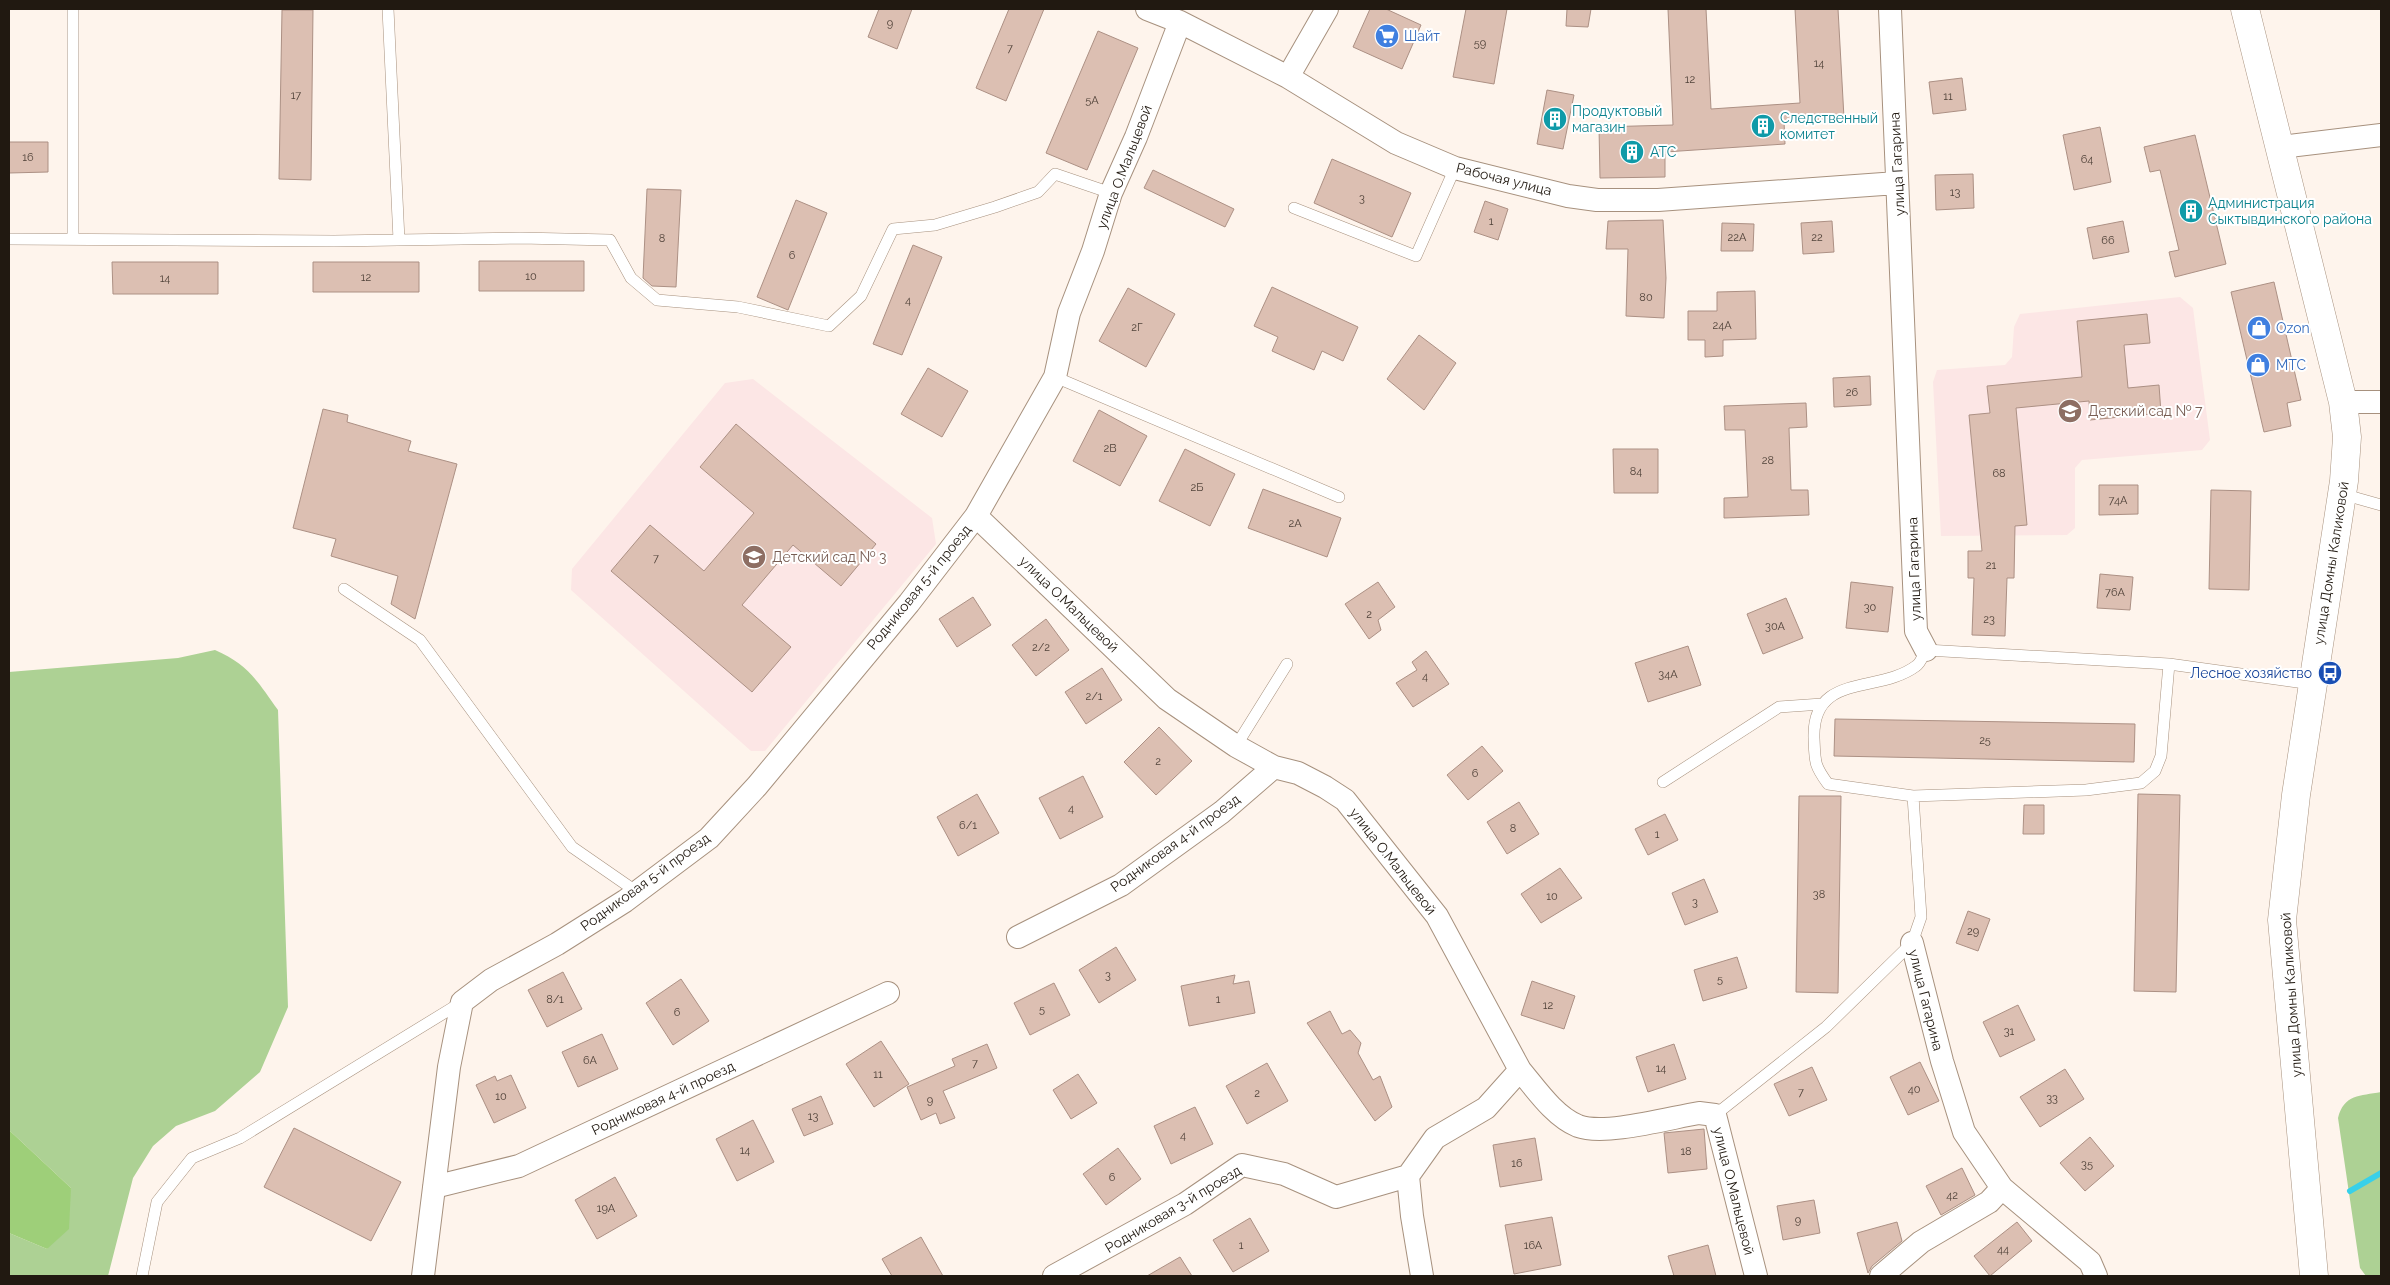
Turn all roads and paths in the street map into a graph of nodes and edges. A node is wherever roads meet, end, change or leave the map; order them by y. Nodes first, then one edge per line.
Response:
1 (73, 9) edge
2 (388, 9) edge
3 (1147, 9) edge
4 (1326, 9) edge
5 (1890, 9) edge
6 (2245, 9) edge
7 (1180, 22) junction
8 (1288, 76) junction
9 (2381, 135) edge
10 (2281, 147) junction
11 (1455, 168) junction
12 (1898, 183) junction
13 (1111, 192) junction
14 (1294, 208) dead end
15 (9, 239) edge
16 (72, 239) junction
17 (399, 240) junction
18 (1055, 377) junction
19 (2343, 402) junction
20 (2381, 402) edge
21 (2342, 494) junction
22 (1338, 497) dead end
23 (2381, 505) edge
24 (976, 516) junction
25 (344, 589) dead end
26 (1926, 650) junction
27 (1287, 664) dead end
28 (2169, 664) junction
29 (2312, 684) junction
30 (1822, 704) junction
31 (1236, 746) junction
32 (1274, 766) junction
33 (1664, 782) dead end
34 (1912, 796) junction
35 (637, 892) junction
36 (1018, 937) dead end
37 (1912, 943) junction
38 (888, 993) dead end
39 (462, 1002) junction
40 (1520, 1070) junction
41 (1715, 1115) junction
42 (1408, 1176) junction
43 (434, 1187) junction
44 (2002, 1188) junction
45 (142, 1276) edge
46 (423, 1276) edge
47 (1054, 1276) edge
48 (1422, 1276) edge
49 (1756, 1276) edge
50 (1881, 1276) edge
51 (2096, 1276) edge
52 (2314, 1276) edge

1 - 16 lane
2 - 17 lane
3 - 7 street, Рабочая улица
4 - 8 street
5 - 12 street, улица Гагарина
6 - 10 main road, улица Домны Каликовой
7 - 8 street, Рабочая улица
7 - 13 street, улица О.Мальцевой
8 - 11 street, Рабочая улица
9 - 10 street
10 - 19 main road, улица Домны Каликовой
11 - 12 street, Рабочая улица
11 - 14 lane
12 - 26 street, улица Гагарина
13 - 17 lane
13 - 18 street, улица О.Мальцевой
15 - 16 lane
16 - 17 lane
18 - 22 lane
18 - 24 street, улица О.Мальцевой
19 - 20 street
19 - 21 main road, улица Домны Каликовой
21 - 23 lane
21 - 29 main road, улица Домны Каликовой
24 - 31 street, улица О.Мальцевой
24 - 35 street, Родниковая 5-й проезд
25 - 35 lane
26 - 28 lane
26 - 30 lane
27 - 31 lane
28 - 29 lane
28 - 34 lane
29 - 52 main road, улица Домны Каликовой
30 - 33 lane
30 - 34 lane
31 - 32 street, улица О.Мальцевой
32 - 36 street, Родниковая 4-й проезд
32 - 40 street, улица О.Мальцевой
34 - 37 lane, улица Гагарина
35 - 39 street, Родниковая 5-й проезд
37 - 41 lane
37 - 44 street, улица Гагарина
38 - 43 street, Родниковая 4-й проезд
39 - 43 street
39 - 45 lane
40 - 41 street, улица О.Мальцевой
40 - 42 street
41 - 49 street, улица О.Мальцевой
42 - 47 street, Родниковая 3-й проезд
42 - 48 street
43 - 46 street
44 - 50 street
44 - 51 street, улица Гагарина

